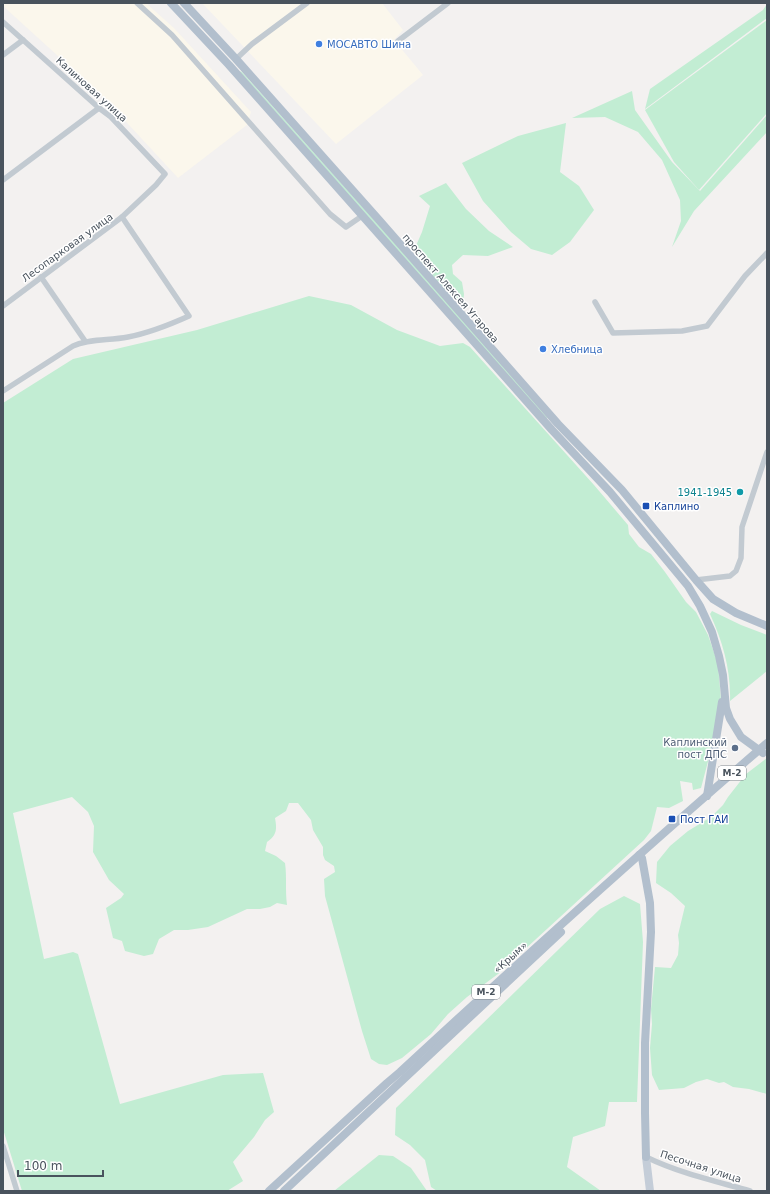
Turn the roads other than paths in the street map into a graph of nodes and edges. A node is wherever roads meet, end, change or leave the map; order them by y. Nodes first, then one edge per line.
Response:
1 (137, 3) edge
2 (171, 3) edge
3 (184, 3) edge
4 (307, 3) edge
5 (448, 3) edge
6 (3, 22) edge
7 (23, 40) junction
8 (398, 40) dead end
9 (3, 55) edge
10 (236, 59) junction
11 (229, 65) junction
12 (99, 108) junction
13 (164, 174) joint
14 (3, 180) edge
15 (362, 216) junction
16 (122, 217) junction
17 (767, 253) edge
18 (41, 277) junction
19 (595, 302) dead end
20 (3, 306) edge
21 (85, 341) junction
22 (3, 391) edge
23 (558, 424) junction
24 (552, 430) junction
25 (767, 452) edge
26 (765, 464) edge
27 (696, 580) junction
28 (688, 586) junction
29 (767, 626) edge
30 (724, 692) junction
31 (767, 742) edge
32 (763, 751) edge
33 (707, 796) junction
34 (641, 856) junction
35 (3, 1146) edge
36 (646, 1157) junction
37 (17, 1191) edge
38 (269, 1191) edge
39 (284, 1191) edge
40 (650, 1191) edge
41 (750, 1191) edge

1 - 15 street
2 - 11 main road, проспект Алексея Угарова
3 - 10 main road, проспект Алексея Угарова
4 - 10 street
5 - 8 street
6 - 7 street, Калиновая улица
7 - 9 street
7 - 12 street, Калиновая улица
10 - 11 main road
10 - 23 main road, проспект Алексея Угарова
11 - 15 main road, проспект Алексея Угарова
12 - 13 street, Калиновая улица
12 - 14 street
13 - 16 street, Лесопарковая улица
15 - 24 main road, проспект Алексея Угарова
16 - 18 street, Лесопарковая улица
16 - 21 street
17 - 19 street
18 - 20 street, Лесопарковая улица
18 - 21 street
21 - 22 street
23 - 24 main road
23 - 27 main road, проспект Алексея Угарова
24 - 28 main road, проспект Алексея Угарова
25 - 26 street
26 - 27 street
27 - 28 main road
27 - 29 main road, проспект Алексея Угарова
28 - 30 main road, проспект Алексея Угарова
30 - 32 main road, проспект Алексея Угарова
30 - 33 main road
31 - 32 main road, «Крым» / М-2
32 - 33 main road, «Крым» / М-2
32 - 34 main road, «Крым» / М-2
33 - 34 main road, «Крым» / М-2
34 - 36 main road
34 - 38 main road, «Крым» / М-2
34 - 39 main road, «Крым» / М-2
35 - 37 street
36 - 40 main road
36 - 41 street, Песочная улица

